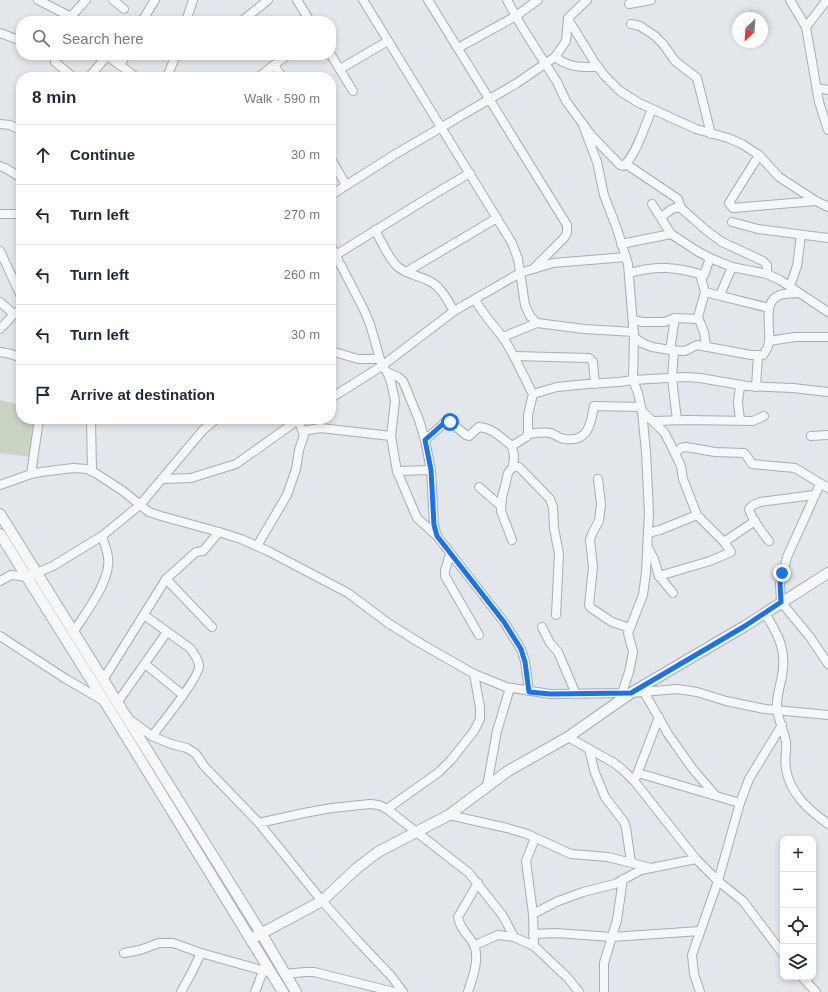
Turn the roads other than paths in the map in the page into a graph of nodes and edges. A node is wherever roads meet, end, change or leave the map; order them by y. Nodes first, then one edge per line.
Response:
1 (38, 0) edge
2 (86, 0) edge
3 (113, 0) edge
4 (155, 0) edge
5 (193, 0) edge
6 (268, 0) edge
7 (297, 0) edge
8 (363, 0) edge
9 (428, 0) edge
10 (508, 0) edge
11 (538, 0) edge
12 (587, 0) edge
13 (651, 0) edge
14 (790, 0) edge
15 (827, 0) edge
16 (629, 4) dead end
17 (124, 9) dead end
18 (65, 16) edge
19 (73, 16) edge
20 (145, 16) edge
21 (188, 16) edge
22 (248, 16) edge
23 (307, 16) edge
24 (516, 16) junction
25 (568, 18) junction
26 (630, 24) dead end
27 (806, 27) junction
28 (0, 33) edge
29 (16, 40) edge
30 (388, 41) junction
31 (458, 48) junction
32 (555, 57) junction
33 (55, 60) edge
34 (102, 60) edge
35 (112, 60) edge
36 (123, 60) edge
37 (174, 60) edge
38 (280, 60) edge
39 (334, 60) edge
40 (546, 64) junction
41 (274, 65) junction
42 (120, 66) junction
43 (598, 67) junction
44 (340, 69) junction
45 (66, 72) edge
46 (93, 72) edge
47 (129, 72) edge
48 (169, 72) edge
49 (265, 72) edge
50 (279, 72) edge
51 (817, 88) junction
52 (828, 90) edge
53 (353, 91) dead end
54 (489, 100) junction
55 (652, 109) junction
56 (0, 124) edge
57 (583, 125) junction
58 (442, 127) junction
59 (16, 128) edge
60 (828, 130) edge
61 (711, 134) junction
62 (759, 156) junction
63 (626, 164) junction
64 (0, 166) edge
65 (336, 168) edge
66 (470, 173) junction
67 (16, 175) edge
68 (346, 185) junction
69 (336, 192) edge
70 (816, 201) junction
71 (652, 204) dead end
72 (828, 207) edge
73 (681, 208) junction
74 (0, 214) edge
75 (16, 214) edge
76 (497, 218) junction
77 (661, 218) junction
78 (732, 222) dead end
79 (375, 230) junction
80 (670, 234) junction
81 (801, 234) junction
82 (828, 238) edge
83 (621, 244) junction
84 (0, 251) edge
85 (336, 254) edge
86 (626, 256) junction
87 (710, 258) junction
88 (336, 261) edge
89 (732, 266) junction
90 (533, 268) junction
91 (406, 272) junction
92 (520, 273) junction
93 (629, 273) junction
94 (767, 274) junction
95 (704, 275) junction
96 (16, 285) edge
97 (790, 286) junction
98 (705, 292) junction
99 (798, 293) junction
100 (720, 295) junction
101 (475, 299) junction
102 (1, 306) edge
103 (769, 308) junction
104 (454, 310) junction
105 (16, 311) edge
106 (828, 312) edge
107 (16, 314) edge
108 (675, 318) junction
109 (698, 319) junction
110 (633, 320) junction
111 (537, 323) junction
112 (0, 329) edge
113 (634, 335) junction
114 (503, 337) junction
115 (828, 337) edge
116 (770, 341) junction
117 (706, 347) junction
118 (672, 351) junction
119 (0, 352) edge
120 (336, 353) edge
121 (758, 355) junction
122 (16, 356) edge
123 (514, 356) junction
124 (382, 366) junction
125 (672, 378) junction
126 (632, 380) junction
127 (595, 384) junction
128 (740, 386) junction
129 (756, 387) junction
130 (828, 392) edge
131 (533, 394) junction
132 (336, 395) edge
133 (641, 409) junction
134 (764, 416) dead end
135 (677, 420) junction
136 (740, 420) junction
137 (654, 421) junction
138 (38, 424) edge
139 (92, 424) edge
140 (210, 424) edge
141 (292, 424) edge
142 (301, 424) edge
143 (303, 431) junction
144 (528, 434) junction
145 (828, 435) edge
146 (391, 436) junction
147 (811, 436) dead end
148 (425, 440) junction
149 (512, 446) junction
150 (675, 453) junction
151 (513, 467) junction
152 (397, 470) junction
153 (431, 470) junction
154 (92, 471) junction
155 (31, 474) junction
156 (163, 479) junction
157 (598, 479) dead end
158 (820, 484) junction
159 (0, 485) edge
160 (479, 487) dead end
161 (828, 488) edge
162 (814, 495) junction
163 (140, 505) junction
164 (501, 506) junction
165 (0, 514) edge
166 (697, 515) junction
167 (755, 521) junction
168 (219, 532) junction
169 (648, 533) junction
170 (0, 534) edge
171 (102, 536) junction
172 (437, 536) junction
173 (512, 540) dead end
174 (769, 541) dead end
175 (724, 542) junction
176 (257, 546) junction
177 (648, 548) junction
178 (450, 554) junction
179 (37, 573) junction
180 (828, 573) edge
181 (659, 576) junction
182 (27, 577) junction
183 (166, 579) junction
184 (0, 581) edge
185 (673, 593) dead end
186 (781, 602) junction
187 (765, 613) junction
188 (144, 615) junction
189 (556, 615) dead end
190 (212, 627) dead end
191 (542, 627) dead end
192 (630, 628) junction
193 (167, 632) junction
194 (73, 633) junction
195 (479, 635) dead end
196 (0, 636) edge
197 (144, 664) junction
198 (828, 664) edge
199 (474, 674) junction
200 (103, 680) junction
201 (510, 688) junction
202 (529, 692) junction
203 (644, 692) junction
204 (626, 693) junction
205 (576, 694) junction
206 (183, 695) junction
207 (105, 702) junction
208 (117, 703) junction
209 (777, 710) junction
210 (828, 715) edge
211 (126, 716) junction
212 (658, 717) junction
213 (782, 726) junction
214 (152, 736) junction
215 (568, 737) junction
216 (589, 749) junction
217 (638, 772) junction
218 (635, 782) junction
219 (487, 786) junction
220 (715, 795) junction
221 (740, 803) junction
222 (387, 809) junction
223 (449, 815) junction
224 (259, 823) junction
225 (828, 824) edge
226 (417, 831) junction
227 (534, 838) junction
228 (696, 859) junction
229 (630, 862) junction
230 (651, 868) junction
231 (623, 879) junction
232 (718, 881) junction
233 (478, 883) junction
234 (322, 901) junction
235 (533, 914) junction
236 (700, 931) junction
237 (261, 933) junction
238 (533, 934) junction
239 (514, 937) junction
240 (612, 937) junction
241 (251, 939) junction
242 (475, 945) junction
243 (534, 946) junction
244 (780, 950) edge
245 (124, 953) dead end
246 (201, 953) junction
247 (268, 972) junction
248 (285, 974) junction
249 (805, 980) edge
250 (181, 992) edge
251 (255, 992) edge
252 (283, 992) edge
253 (296, 992) edge
254 (394, 992) edge
255 (403, 992) edge
256 (468, 992) edge
257 (579, 992) edge
258 (604, 992) edge
259 (700, 992) edge
260 (816, 992) edge

1 - 18 street
2 - 19 street
3 - 17 street
4 - 20 street
5 - 21 street
6 - 22 street
7 - 23 street
8 - 30 street
9 - 31 street
10 - 24 street
11 - 24 street
12 - 25 street
13 - 16 street
14 - 27 street
15 - 27 street
24 - 31 street
24 - 40 street
25 - 32 street
25 - 43 street
26 - 61 street
27 - 51 street
28 - 29 street
30 - 44 street
30 - 58 street
31 - 54 street
32 - 40 street
32 - 43 street
33 - 45 street
34 - 46 street
35 - 42 street
36 - 42 street
37 - 48 street
38 - 41 street
39 - 44 street
40 - 54 street
40 - 57 street
41 - 49 street
41 - 50 street
42 - 47 street
43 - 55 street
44 - 53 street
51 - 52 street
51 - 60 street
54 - 58 street
54 - 90 street
55 - 61 street
55 - 63 street
56 - 59 street
57 - 63 street
57 - 83 street
58 - 66 street
58 - 68 street
61 - 62 street
62 - 70 street
62 - 70 street
63 - 73 street
64 - 67 street
65 - 68 street
66 - 76 street
66 - 79 street
68 - 69 street
70 - 72 street
71 - 77 street
73 - 77 street
73 - 94 street
74 - 75 street
76 - 91 street
76 - 92 street
77 - 80 street
78 - 81 street
79 - 85 street
79 - 91 street
80 - 83 street
80 - 87 street
81 - 82 street
81 - 97 street
83 - 86 street
84 - 96 street
86 - 90 street
86 - 93 street
87 - 89 street
87 - 95 street
88 - 124 street
89 - 94 street
89 - 100 street
90 - 92 street
91 - 104 street
92 - 101 street
92 - 111 street
93 - 95 street
93 - 110 street
94 - 97 street
95 - 98 street
97 - 99 street
98 - 100 street
98 - 109 street
99 - 103 street
99 - 106 street
100 - 103 street
101 - 104 street
101 - 114 street
102 - 105 street
103 - 116 street
104 - 124 street
107 - 112 street
108 - 109 street
108 - 110 street
108 - 118 street
109 - 117 street
110 - 113 street
111 - 113 street
111 - 114 street
113 - 118 street
113 - 126 street
114 - 123 street
115 - 116 street
116 - 121 street
117 - 118 street
117 - 121 street
118 - 125 street
119 - 122 street
120 - 124 street
121 - 129 street
123 - 127 street
123 - 131 street
124 - 132 street
124 - 146 street
124 - 148 street
125 - 126 street
125 - 128 street
125 - 135 street
126 - 127 street
126 - 133 street
127 - 131 street
128 - 129 street
128 - 136 street
129 - 130 street
131 - 144 street
133 - 137 street
133 - 144 street
133 - 169 street
134 - 136 street
135 - 136 street
135 - 137 street
137 - 150 street
138 - 155 street
139 - 154 street
140 - 156 street
141 - 156 street
142 - 143 street
143 - 146 street
143 - 176 street
144 - 149 street
145 - 147 street
146 - 152 street
148 - 149 street
148 - 153 street
149 - 151 street
150 - 158 street
150 - 166 street
151 - 164 street
151 - 189 street
152 - 153 street
152 - 172 street
153 - 172 street
154 - 155 street
154 - 163 street
155 - 159 street
156 - 163 street
157 - 192 street
158 - 161 street
158 - 162 street
160 - 164 street
162 - 167 street
162 - 186 street
163 - 168 street
163 - 171 street
164 - 173 street
165 - 179 street
166 - 169 street
166 - 175 street
167 - 174 street
167 - 175 street
168 - 176 street
168 - 183 street
169 - 177 street
170 - 182 street
171 - 179 street
171 - 194 street
172 - 178 street
175 - 181 street
176 - 199 street
177 - 181 street
177 - 192 street
178 - 195 street
178 - 202 street
179 - 182 street
179 - 194 street
180 - 186 street
181 - 185 street
182 - 184 street
182 - 207 street
183 - 188 street
183 - 190 street
186 - 187 street
186 - 198 street
187 - 204 street
187 - 209 street
188 - 193 street
188 - 200 street
191 - 205 street
192 - 204 street
193 - 197 street
193 - 206 street
194 - 200 street
196 - 207 street
197 - 206 street
197 - 208 street
199 - 201 street
199 - 222 street
200 - 208 street
201 - 202 street
201 - 219 street
202 - 205 street
203 - 204 street
203 - 209 street
203 - 212 street
204 - 205 street
204 - 215 street
206 - 214 street
207 - 241 street
208 - 211 street
209 - 210 street
209 - 213 street
211 - 214 street
211 - 237 street
212 - 217 street
212 - 220 street
213 - 221 street
213 - 225 street
214 - 224 street
215 - 216 street
215 - 219 street
216 - 218 street
216 - 229 street
217 - 218 street
217 - 220 street
218 - 228 street
219 - 223 street
220 - 221 street
221 - 232 street
222 - 224 street
222 - 226 street
223 - 226 street
223 - 227 street
224 - 234 street
226 - 233 street
226 - 234 street
227 - 229 street
227 - 235 street
228 - 230 street
228 - 232 street
229 - 230 street
230 - 231 street
231 - 235 street
231 - 240 street
232 - 236 street
232 - 244 street
233 - 239 street
233 - 242 street
234 - 237 street
234 - 255 street
235 - 238 street
236 - 240 street
236 - 259 street
237 - 241 street
237 - 248 street
238 - 240 street
238 - 243 street
239 - 242 street
239 - 243 street
240 - 258 street
241 - 247 street
242 - 256 street
243 - 257 street
245 - 246 street
246 - 247 street
246 - 250 street
247 - 251 street
247 - 252 street
248 - 253 street
248 - 254 street
249 - 260 street

